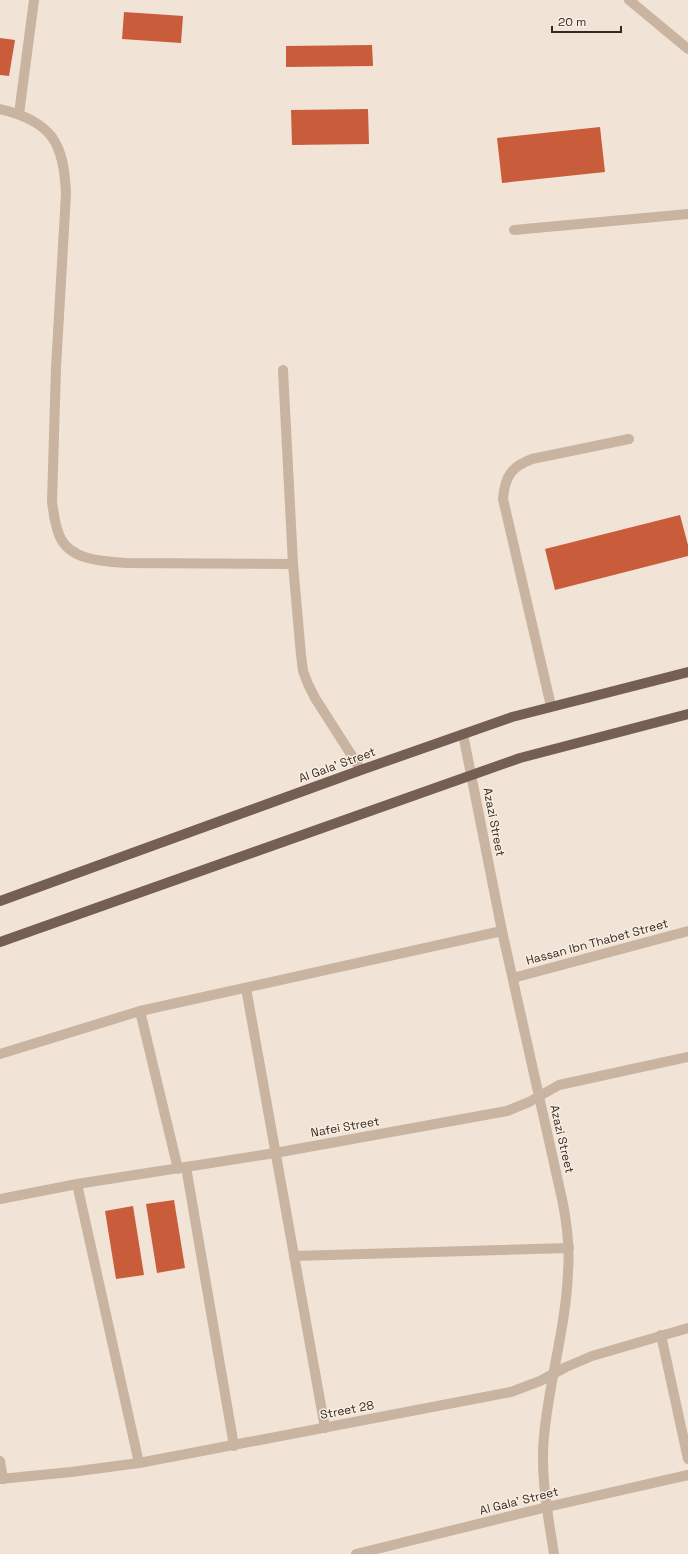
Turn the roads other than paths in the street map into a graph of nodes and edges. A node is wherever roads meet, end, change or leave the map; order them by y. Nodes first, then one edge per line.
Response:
1 (34, 0) edge
2 (629, 0) edge
3 (688, 49) edge
4 (0, 109) edge
5 (19, 114) junction
6 (688, 214) edge
7 (514, 230) dead end
8 (283, 370) dead end
9 (629, 439) dead end
10 (292, 564) junction
11 (688, 672) edge
12 (551, 706) junction
13 (688, 714) edge
14 (463, 734) junction
15 (361, 770) junction
16 (471, 774) junction
17 (0, 901) edge
18 (502, 931) junction
19 (688, 931) edge
20 (0, 942) edge
21 (513, 978) junction
22 (246, 988) junction
23 (140, 1012) junction
24 (0, 1054) edge
25 (688, 1057) edge
26 (539, 1096) junction
27 (275, 1153) junction
28 (182, 1168) junction
29 (77, 1184) junction
30 (0, 1199) edge
31 (569, 1248) junction
32 (294, 1256) junction
33 (688, 1328) edge
34 (662, 1335) junction
35 (554, 1374) junction
36 (325, 1428) junction
37 (234, 1446) junction
38 (688, 1459) edge
39 (0, 1461) edge
40 (139, 1463) junction
41 (688, 1475) edge
42 (2, 1479) edge
43 (547, 1507) junction
44 (386, 1550) edge
45 (356, 1554) edge
46 (554, 1554) edge

1 - 5 street
2 - 3 street
4 - 5 street
5 - 10 street
6 - 7 street
8 - 10 street
9 - 12 street
10 - 15 street
11 - 12 main road, Al Gala' Street
12 - 14 main road, Al Gala' Street
13 - 16 main road
14 - 15 main road, Al Gala' Street
14 - 16 street, Azazi Street
15 - 17 main road, Al Gala' Street
16 - 18 street, Azazi Street
16 - 20 main road
18 - 21 street, Azazi Street
18 - 22 street
19 - 21 street, Hassan Ibn Thabet Street
21 - 26 street, Azazi Street
22 - 23 street
22 - 27 street
23 - 24 street
23 - 28 street
25 - 26 street, Nafei Street
26 - 27 street, Nafei Street
26 - 31 street, Azazi Street
27 - 28 street, Nafei Street
27 - 32 street
28 - 29 street, Nafei Street
28 - 37 street
29 - 30 street, Nafei Street
29 - 40 street
31 - 32 street
31 - 35 street, Azazi Street
32 - 36 street
33 - 34 street, Street 28
34 - 35 street, Street 28
34 - 38 street
35 - 36 street, Street 28
35 - 43 street, Azazi Street
36 - 37 street, Street 28
37 - 40 street, Street 28
39 - 42 street
40 - 42 street, Street 28
41 - 43 street, Al Gala' Street
43 - 44 street, Al Gala' Street
43 - 46 street, Azazi Street
44 - 45 street, Al Gala' Street

